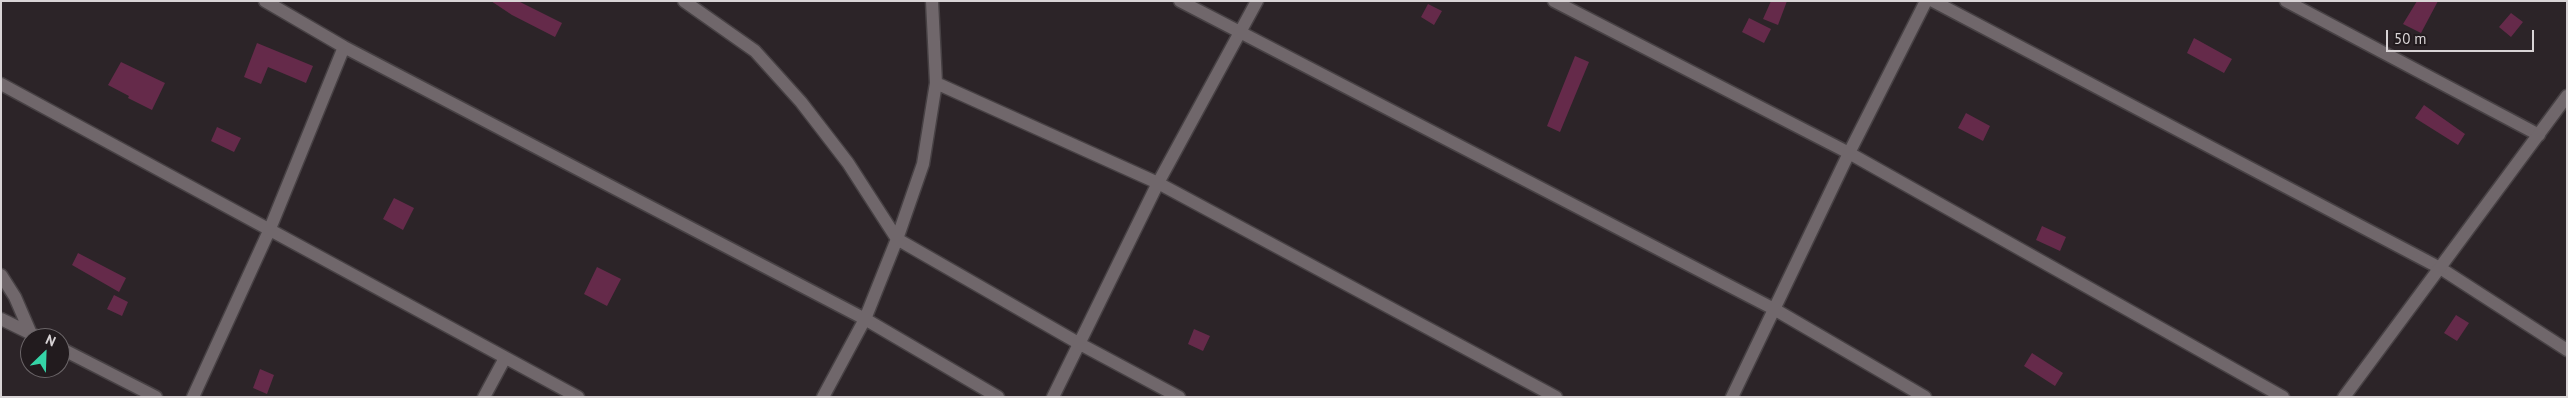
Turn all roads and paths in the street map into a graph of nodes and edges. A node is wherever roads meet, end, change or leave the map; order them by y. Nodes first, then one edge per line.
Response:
1 (265, 1) edge
2 (684, 1) edge
3 (932, 1) edge
4 (1180, 1) edge
5 (1257, 1) edge
6 (1554, 1) edge
7 (1926, 1) edge
8 (1934, 1) edge
9 (2286, 1) edge
10 (1242, 32) junction
11 (344, 47) junction
12 (1, 84) edge
13 (936, 84) junction
14 (2565, 103) edge
15 (2538, 135) junction
16 (1849, 153) junction
17 (1158, 183) junction
18 (270, 231) junction
19 (897, 239) junction
20 (2440, 268) junction
21 (1, 275) edge
22 (1774, 309) junction
23 (1, 319) edge
24 (865, 319) junction
25 (20, 328) edge
26 (31, 328) edge
27 (1080, 344) junction
28 (2567, 350) edge
29 (70, 353) edge
30 (505, 358) junction
31 (156, 397) edge
32 (193, 397) edge
33 (484, 397) edge
34 (578, 397) edge
35 (823, 397) edge
36 (998, 397) edge
37 (1053, 397) edge
38 (1179, 397) edge
39 (1556, 397) edge
40 (1732, 397) edge
41 (1925, 397) edge
42 (2283, 397) edge
43 (2344, 397) edge

1 - 11 street
2 - 19 street
3 - 13 street
4 - 10 street
5 - 10 street
6 - 16 street
7 - 16 street
8 - 20 street
9 - 15 street
10 - 17 street
10 - 22 street
11 - 18 street
11 - 24 street
12 - 18 street
13 - 17 street
13 - 19 street
14 - 15 street
15 - 20 street
16 - 22 street
16 - 42 street
17 - 27 street
17 - 39 street
18 - 30 street
18 - 32 street
19 - 24 street
19 - 27 street
20 - 28 street
20 - 43 street
21 - 26 street
22 - 40 street
22 - 41 street
23 - 25 street
24 - 35 street
24 - 36 street
27 - 37 street
27 - 38 street
29 - 31 street
30 - 33 street
30 - 34 street

